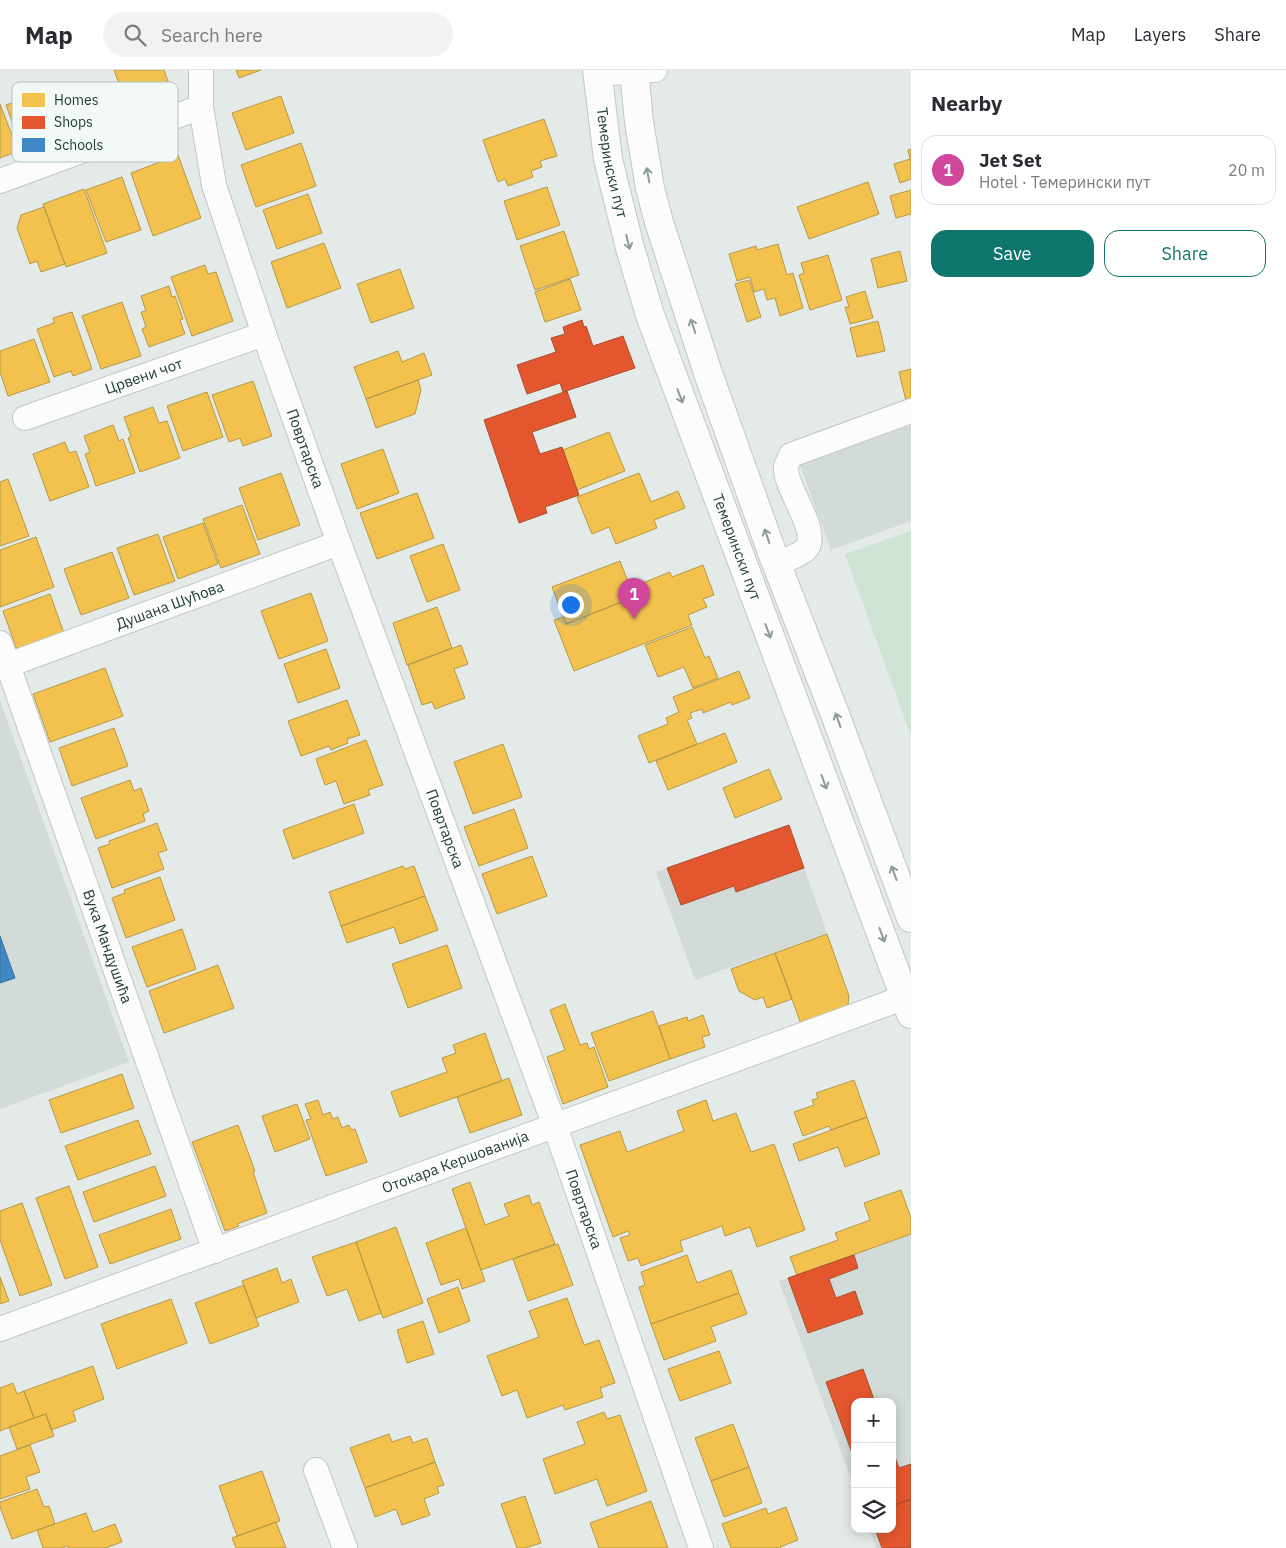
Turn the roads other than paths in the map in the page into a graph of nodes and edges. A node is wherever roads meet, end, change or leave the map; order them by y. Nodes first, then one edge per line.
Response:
1 (201, 70) edge
2 (641, 70) edge
3 (597, 72) edge
4 (201, 107) junction
5 (178, 115) edge
6 (52, 162) edge
7 (0, 181) edge
8 (264, 334) junction
9 (911, 411) edge
10 (25, 418) dead end
11 (339, 543) junction
12 (777, 564) junction
13 (3, 658) edge
14 (911, 918) edge
15 (909, 1002) edge
16 (555, 1126) junction
17 (215, 1251) junction
18 (0, 1329) edge
19 (316, 1470) dead end
20 (345, 1548) edge
21 (701, 1548) edge

1 - 4 street, Повртарска
2 - 3 street
12 -> 2 main road
3 -> 15 main road, Темерински пут
4 - 5 street
4 - 8 street, Повртарска
6 - 7 street
8 - 10 street, Црвени чот
8 - 11 street, Повртарска
9 - 12 street
11 - 13 street, Душана Шућова
11 - 16 street, Повртарска
14 -> 12 main road
13 - 17 street, Вука Мандушића
15 - 16 street, Отокара Кершованија
16 - 17 street, Отокара Кершованија
16 - 21 street, Повртарска
17 - 18 street, Отокара Кершованија
19 - 20 street

